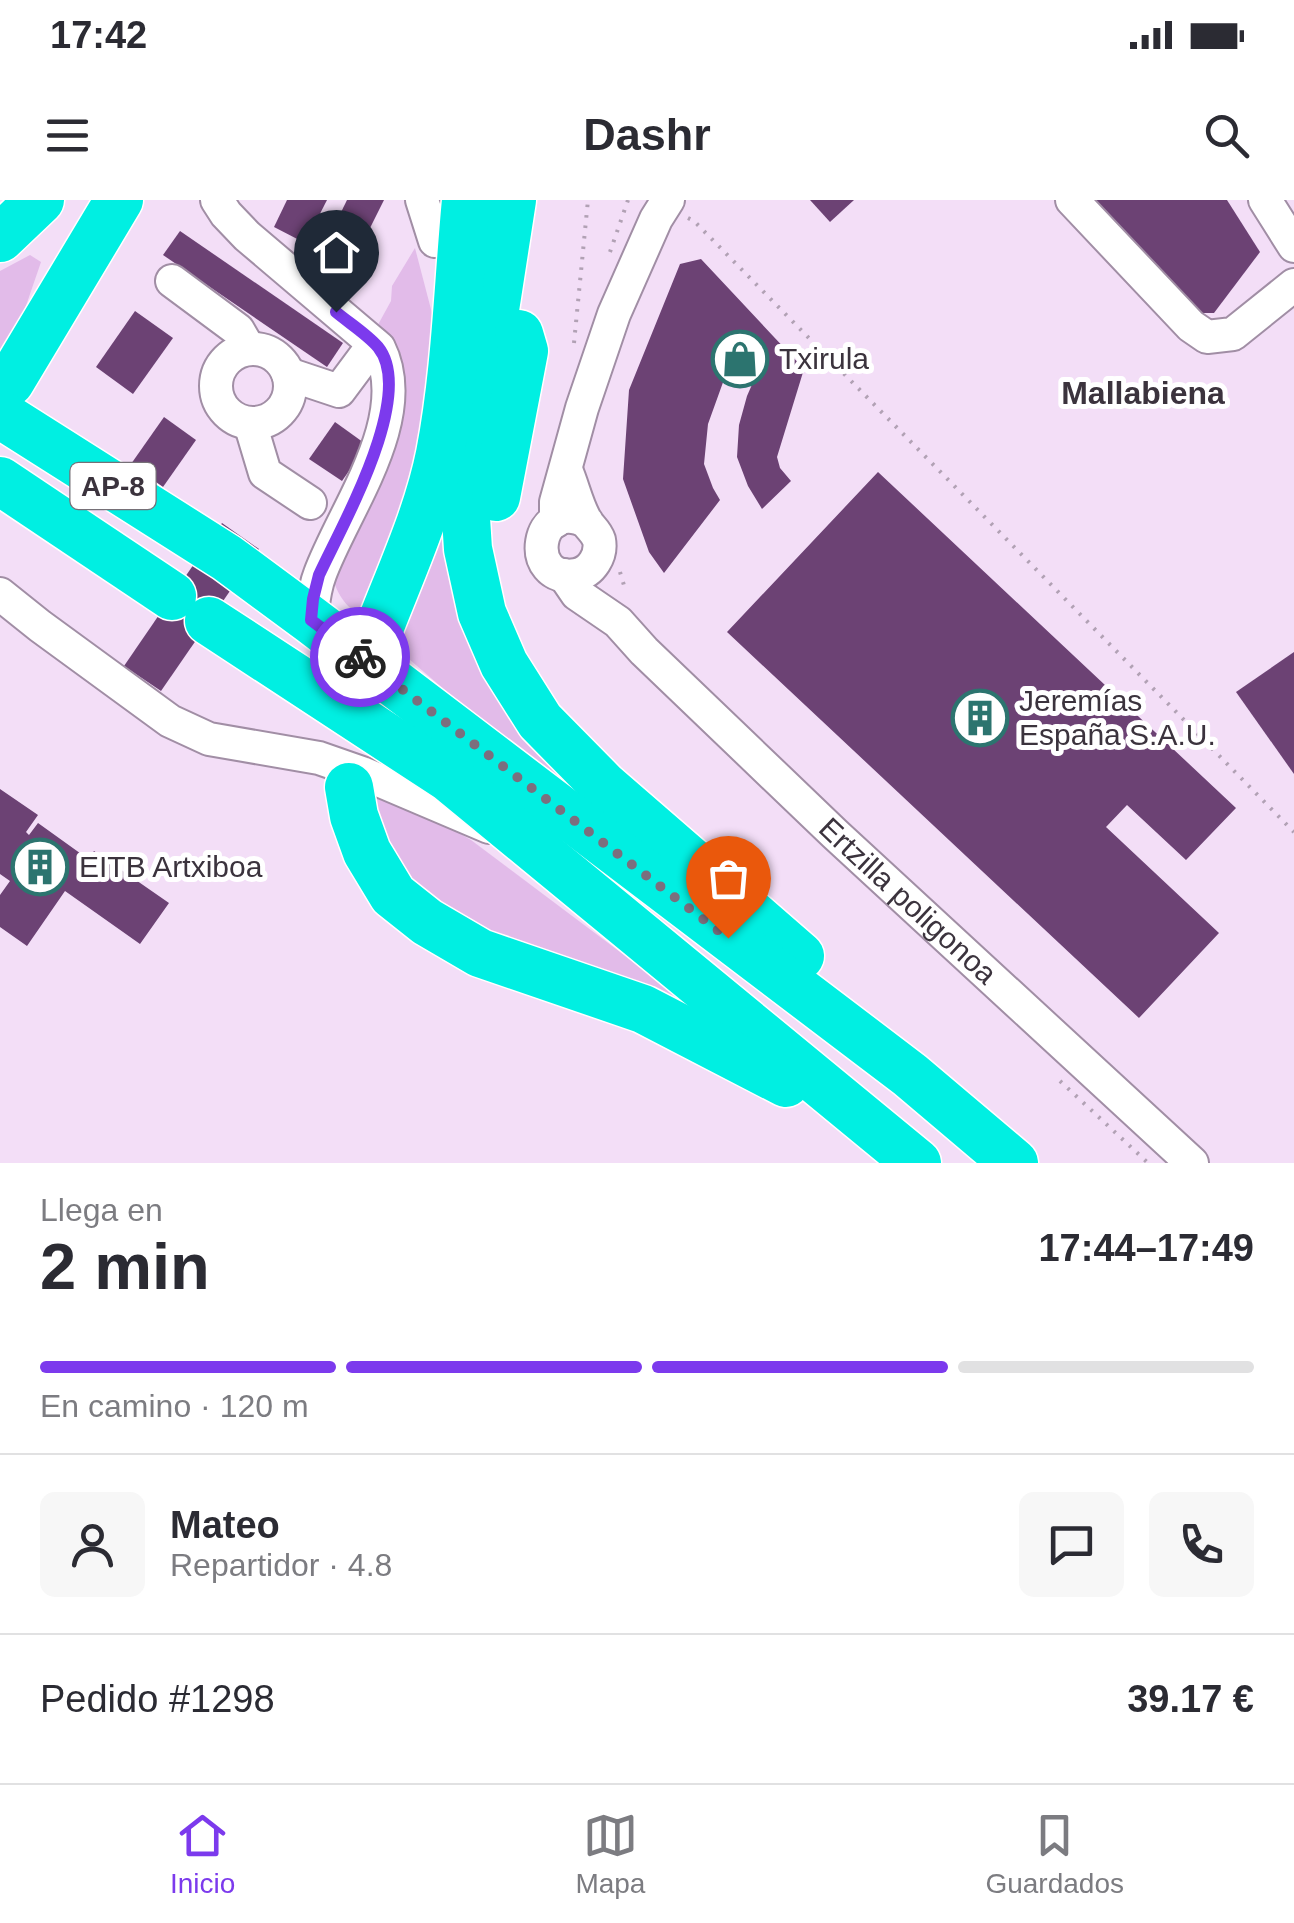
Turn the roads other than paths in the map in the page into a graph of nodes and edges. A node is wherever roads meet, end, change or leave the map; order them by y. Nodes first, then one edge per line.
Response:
1 (90, 200) edge
2 (105, 200) edge
3 (119, 200) edge
4 (132, 200) edge
5 (150, 200) edge
6 (216, 200) edge
7 (466, 200) edge
8 (481, 200) edge
9 (497, 200) edge
10 (512, 200) edge
11 (528, 200) edge
12 (544, 200) edge
13 (1072, 200) edge
14 (1266, 200) edge
15 (675, 207) edge
16 (436, 210) edge
17 (1294, 246) edge
18 (76, 272) junction
19 (172, 281) dead end
20 (1294, 285) edge
21 (374, 344) junction
22 (249, 350) junction
23 (490, 350) junction
24 (288, 374) junction
25 (339, 390) junction
26 (5, 398) edge
27 (386, 412) junction
28 (250, 424) junction
29 (0, 480) edge
30 (310, 502) dead end
31 (590, 541) junction
32 (564, 575) junction
33 (0, 594) edge
34 (478, 596) junction
35 (625, 619) junction
36 (311, 620) junction
37 (379, 629) dead end
38 (349, 786) dead end
39 (536, 849) junction
40 (910, 1076) junction
41 (917, 1163) edge
42 (1014, 1163) edge
43 (1192, 1163) edge

1 - 18 highway
2 - 18 highway
3 - 18 highway
4 - 18 highway
5 - 18 highway
6 - 21 street
7 - 23 highway
8 - 23 highway
9 - 23 highway
10 - 23 highway
11 - 23 highway
12 - 23 highway
13 - 20 street
14 - 17 street
15 - 31 street
16 - 23 highway
18 - 26 highway
19 - 22 street
21 - 25 street
21 - 27 street
22 - 24 street
22 - 28 street
23 - 34 highway
23 - 34 highway
23 - 37 highway
24 - 25 street
24 - 28 street
25 - 27 street
26 - 36 highway, AP-8
27 - 36 street
28 - 30 street
29 - 39 highway, AP-8
31 - 32 street
31 - 32 street
31 - 35 street
32 - 35 street, Ertzilla poligonoa
33 - 39 street
34 - 40 highway
35 - 43 street, Ertzilla poligonoa
36 - 40 highway, AP-8
38 - 41 highway
39 - 41 highway, AP-8
40 - 42 highway, AP-8

